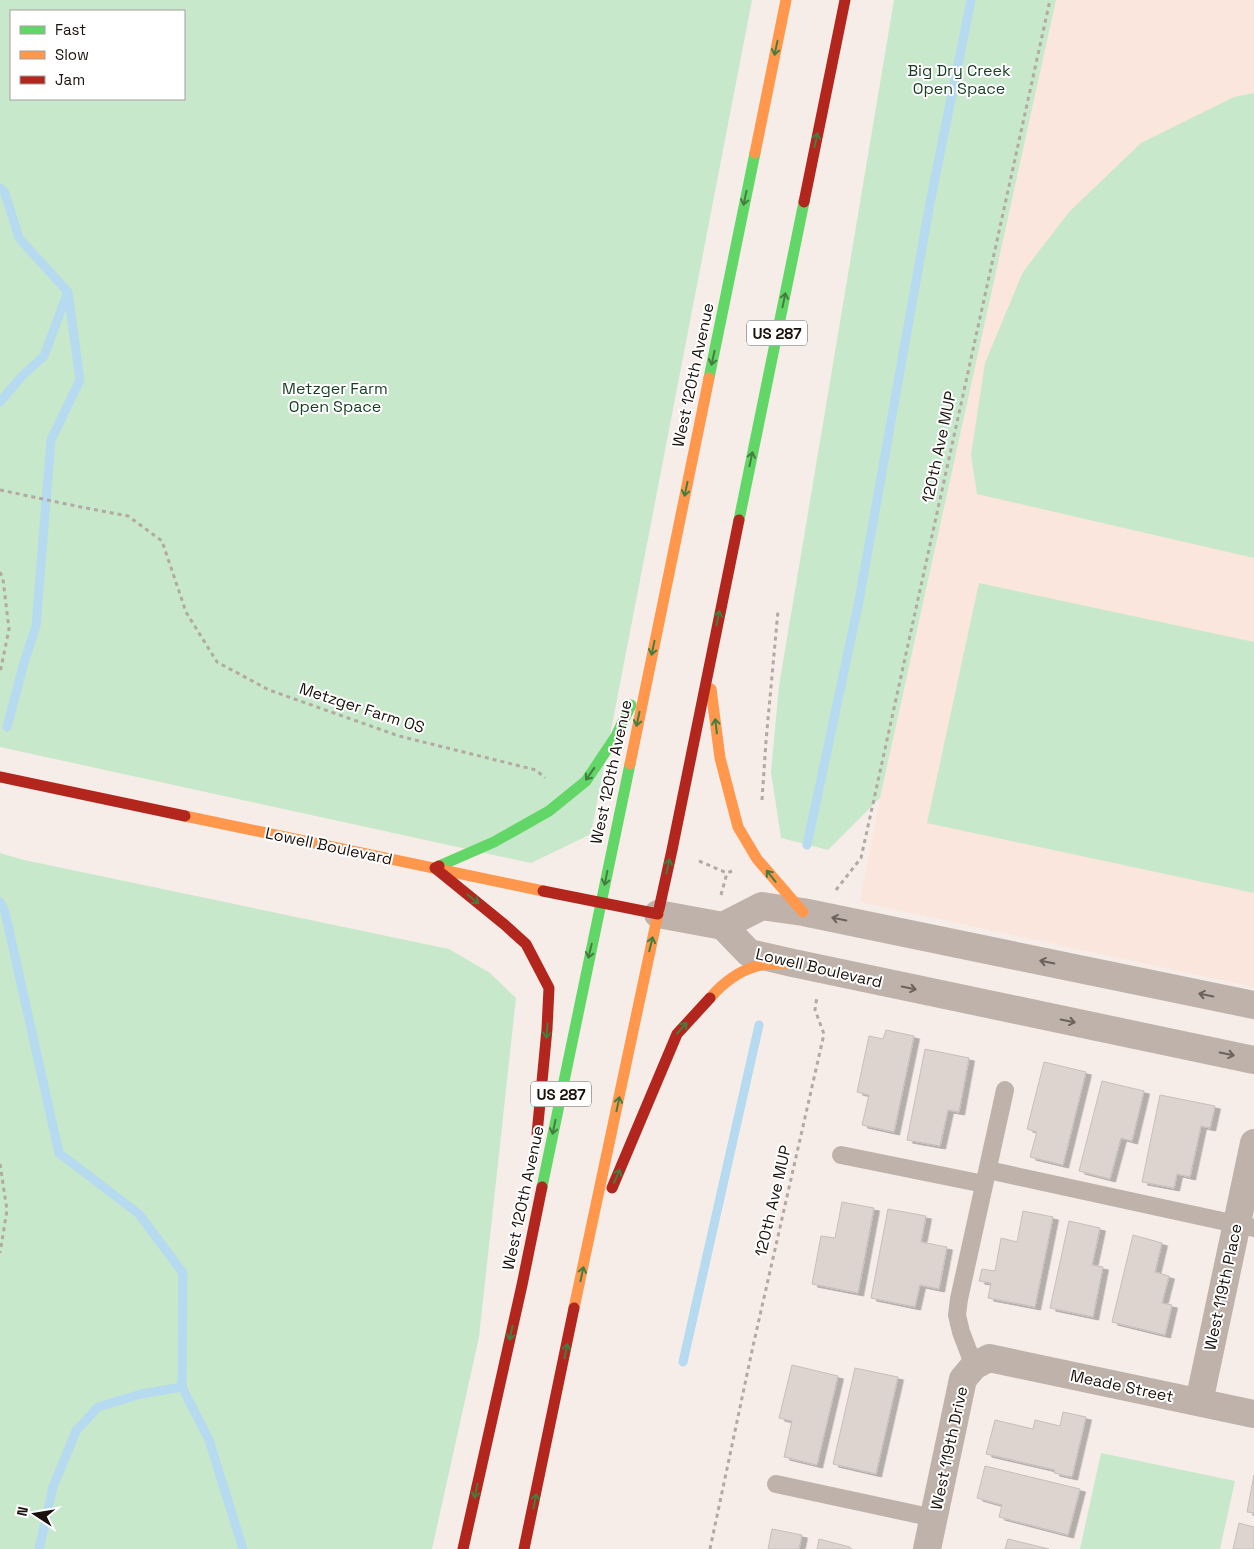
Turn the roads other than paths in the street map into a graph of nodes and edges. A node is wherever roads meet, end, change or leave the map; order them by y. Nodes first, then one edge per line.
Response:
1 (786, 0) edge
2 (845, 0) edge
3 (708, 666) junction
4 (648, 671) junction
5 (0, 777) edge
6 (435, 868) junction
7 (602, 903) junction
8 (803, 912) junction
9 (658, 914) junction
10 (723, 926) junction
11 (793, 963) junction
12 (1254, 1005) edge
13 (1254, 1060) edge
14 (1005, 1090) dead end
15 (1254, 1143) edge
16 (535, 1147) dead end
17 (841, 1155) dead end
18 (532, 1177) dead end
19 (986, 1177) junction
20 (1245, 1226) edge
21 (590, 1237) junction
22 (522, 1285) junction
23 (982, 1362) junction
24 (1199, 1402) junction
25 (1254, 1414) edge
26 (776, 1484) dead end
27 (934, 1518) junction
28 (463, 1549) edge
29 (524, 1549) edge
30 (927, 1549) edge

1 -> 4 main road, West 120th Avenue / US 287
3 -> 2 main road, US 287
8 -> 3 main road
9 -> 3 main road, US 287
4 -> 6 main road
4 -> 7 main road, West 120th Avenue / US 287
5 - 6 main road, Lowell Boulevard
6 - 7 main road, Lowell Boulevard
6 -> 16 main road
7 - 9 main road, Lowell Boulevard
7 -> 22 main road, West 120th Avenue / US 287
8 - 10 street
12 -> 8 street
9 - 10 street
21 -> 9 main road, US 287
10 - 11 street, Lowell Boulevard
11 -> 13 street, Lowell Boulevard
21 -> 11 main road
14 - 19 lane
15 - 20 street, West 119th Place
17 - 19 lane
18 - 22 main road
19 - 20 lane
19 - 23 lane
20 - 24 street, West 119th Place
29 -> 21 main road, US 287
22 -> 28 main road, West 120th Avenue / US 287
23 - 24 street, Meade Street
23 - 27 street, West 119th Drive
24 - 25 street, Meade Street
26 - 27 lane
27 - 30 street, West 119th Drive

